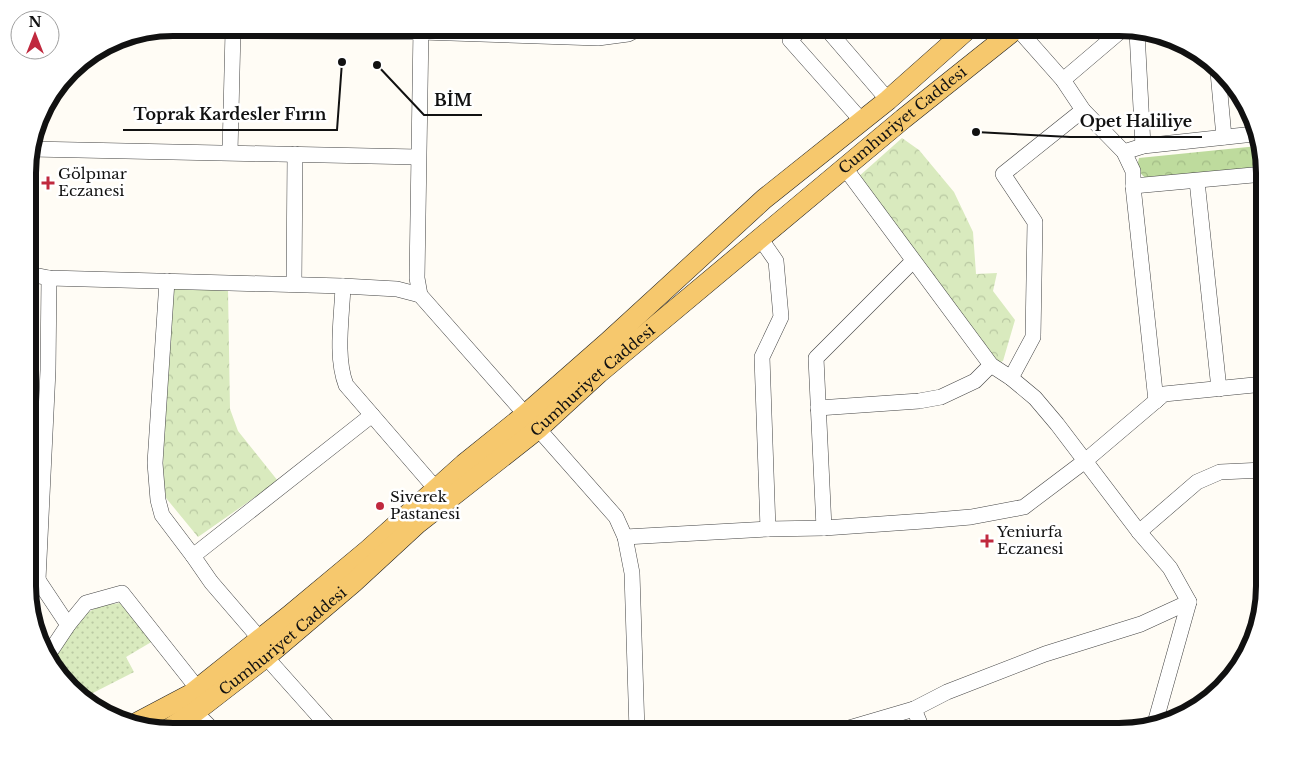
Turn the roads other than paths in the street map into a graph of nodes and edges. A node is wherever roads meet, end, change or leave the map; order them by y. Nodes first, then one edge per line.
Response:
1 (233, 36) edge
2 (421, 36) edge
3 (554, 36) edge
4 (613, 36) edge
5 (794, 36) edge
6 (833, 36) edge
7 (960, 36) edge
8 (1007, 36) edge
9 (1024, 36) edge
10 (1115, 36) edge
11 (1137, 37) edge
12 (1219, 79) edge
13 (1063, 80) junction
14 (888, 100) junction
15 (1083, 110) junction
16 (862, 120) junction
17 (1250, 134) edge
18 (1224, 137) junction
19 (1143, 146) junction
20 (39, 149) edge
21 (230, 152) junction
22 (1124, 152) junction
23 (295, 154) junction
24 (418, 158) junction
25 (845, 168) junction
26 (1255, 175) edge
27 (1197, 181) junction
28 (1133, 186) junction
29 (760, 238) junction
30 (913, 261) junction
31 (36, 275) edge
32 (49, 278) junction
33 (167, 281) junction
34 (294, 284) junction
35 (344, 286) junction
36 (420, 295) junction
37 (991, 365) junction
38 (1011, 378) junction
39 (1255, 385) edge
40 (1219, 389) junction
41 (1156, 401) junction
42 (818, 408) junction
43 (372, 415) junction
44 (532, 422) junction
45 (1085, 460) junction
46 (1255, 470) edge
47 (436, 489) junction
48 (824, 528) junction
49 (768, 529) junction
50 (1140, 532) junction
51 (625, 537) junction
52 (36, 540) edge
53 (193, 556) junction
54 (36, 586) edge
55 (1189, 602) junction
56 (68, 625) junction
57 (264, 648) junction
58 (52, 649) edge
59 (198, 689) junction
60 (171, 705) junction
61 (914, 709) junction
62 (195, 712) junction
63 (1157, 717) edge
64 (143, 719) edge
65 (869, 722) edge
66 (919, 722) edge
67 (178, 723) edge
68 (205, 723) edge
69 (325, 723) edge
70 (637, 723) edge

1 - 21 street
2 - 24 street
3 - 4 street
5 - 16 street
6 - 14 street
7 - 14 main road, Cumhuriyet Caddesi
8 - 25 main road, Cumhuriyet Caddesi
9 - 13 street
10 - 13 street
11 - 19 street
12 - 18 street
13 - 15 street
14 - 16 main road, Cumhuriyet Caddesi
15 - 22 street
15 - 38 street
16 - 44 main road, Cumhuriyet Caddesi
17 - 18 street
18 - 19 street
19 - 22 street
20 - 21 street
21 - 23 street
22 - 28 street
23 - 24 street
23 - 34 street
24 - 36 street
25 - 29 main road, Cumhuriyet Caddesi
25 - 30 street
26 - 27 street
27 - 28 street
27 - 40 street
28 - 41 street
29 - 44 main road, Cumhuriyet Caddesi
29 - 49 street
30 - 37 street
30 - 42 street
31 - 32 street
32 - 33 street
32 - 52 street
33 - 34 street
33 - 53 street
34 - 35 street
35 - 36 street
35 - 43 street
36 - 44 street
37 - 38 street
37 - 42 street
38 - 45 street
39 - 40 street
40 - 41 street
41 - 45 street
42 - 48 street
43 - 47 street
43 - 53 street
44 - 47 main road, Cumhuriyet Caddesi
44 - 51 street
44 - 57 main road, Cumhuriyet Caddesi
45 - 48 street
45 - 50 street
46 - 50 street
47 - 57 main road, Cumhuriyet Caddesi
48 - 49 street
49 - 51 street
50 - 55 street
51 - 70 street
53 - 57 street
54 - 56 street
55 - 61 street
55 - 63 street
56 - 58 street
56 - 59 street
57 - 59 main road, Cumhuriyet Caddesi
57 - 62 main road, Cumhuriyet Caddesi
57 - 69 street
59 - 60 main road, Cumhuriyet Caddesi
60 - 62 street
60 - 64 main road, Cumhuriyet Caddesi
61 - 65 street
61 - 66 street
62 - 67 main road, Cumhuriyet Caddesi
62 - 68 street

